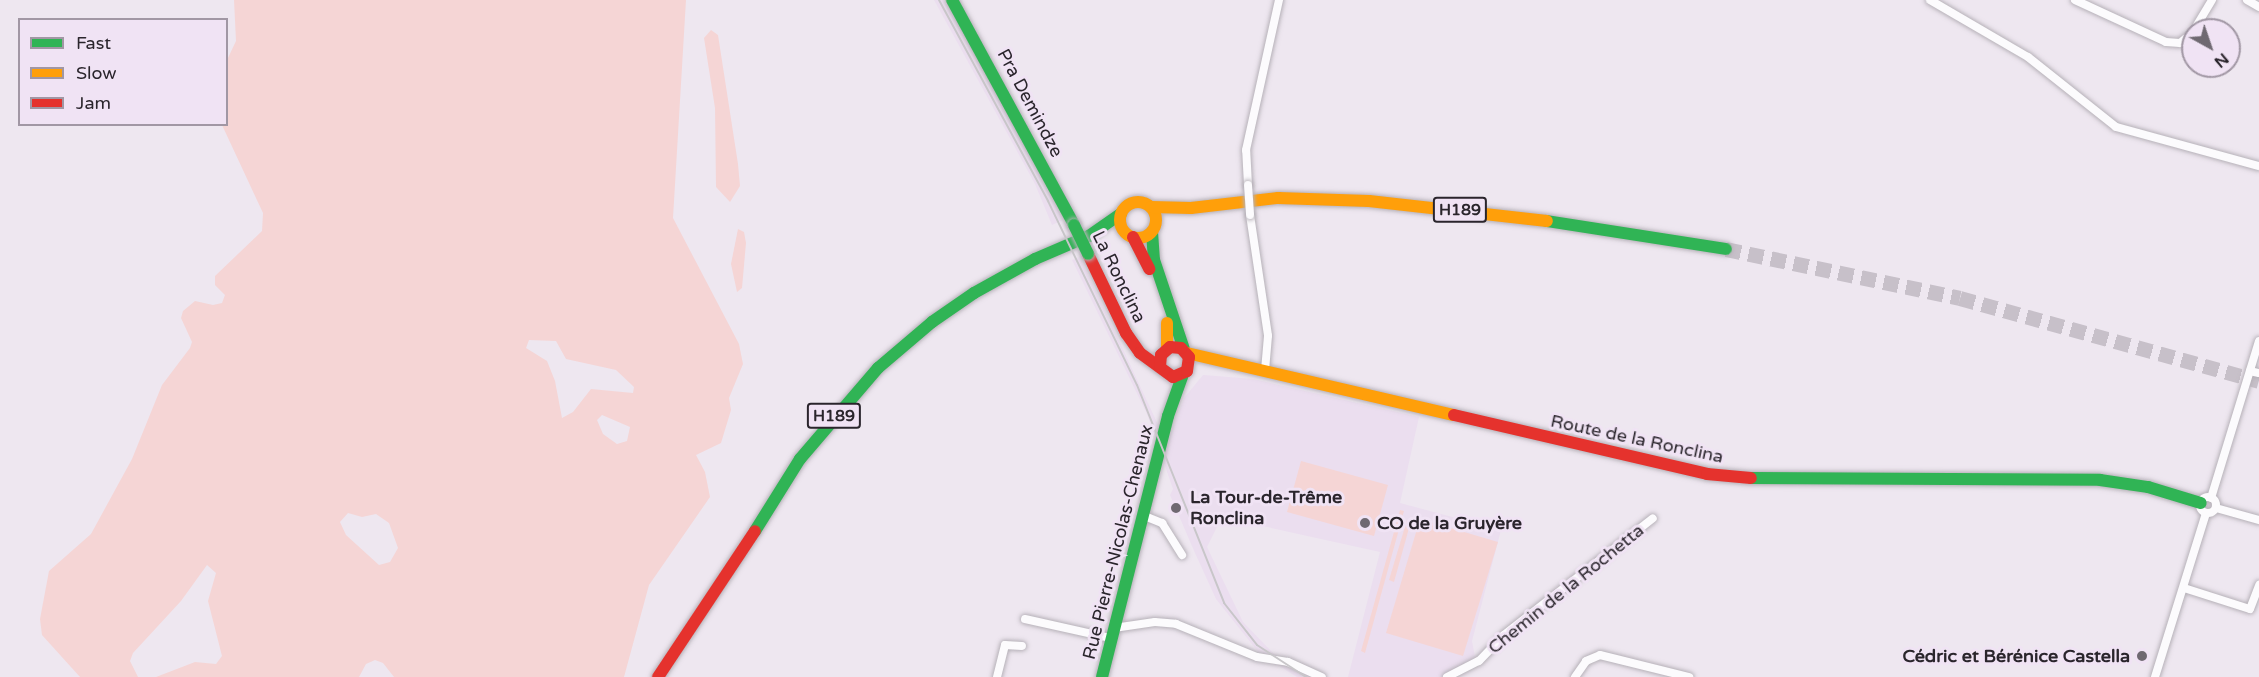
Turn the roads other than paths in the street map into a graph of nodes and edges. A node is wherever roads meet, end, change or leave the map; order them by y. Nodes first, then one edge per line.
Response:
1 (952, 0) edge
2 (1279, 0) edge
3 (1930, 0) edge
4 (2075, 0) edge
5 (2212, 0) edge
6 (2247, 0) edge
7 (2259, 7) edge
8 (2201, 18) edge
9 (2181, 42) edge
10 (2259, 166) edge
11 (1150, 207) junction
12 (1191, 208) junction
13 (1121, 214) junction
14 (1074, 225) joint
15 (1154, 228) junction
16 (1130, 235) junction
17 (1089, 236) junction
18 (1726, 249) tunnel mouth
19 (2259, 341) edge
20 (1134, 344) junction
21 (1165, 350) junction
22 (1185, 351) junction
23 (1216, 362) junction
24 (1163, 370) junction
25 (1265, 371) junction
26 (1186, 372) junction
27 (2255, 372) edge
28 (1168, 416) junction
29 (2206, 505) junction
30 (1142, 516) junction
31 (1653, 518) dead end
32 (2259, 520) edge
33 (1182, 555) dead end
34 (2259, 585) edge
35 (2184, 588) junction
36 (1025, 619) dead end
37 (1112, 633) junction
38 (1022, 646) dead end
39 (658, 677) edge
40 (997, 677) edge
41 (1102, 677) edge
42 (1322, 677) edge
43 (1447, 677) edge
44 (1575, 677) edge
45 (1689, 677) edge
46 (2155, 677) edge

1 - 14 main road, Pra Demindze
2 - 25 street, bridge
3 - 10 street
4 - 9 street
5 - 8 street
6 - 7 street
11 - 12 main road, H189
11 - 13 main road
11 - 15 main road
12 - 15 main road, H189
12 - 18 main road, H189
13 - 16 main road
13 - 17 main road, H189
14 - 20 main road, La Ronclina, bridge
15 - 16 main road
15 - 22 main road
16 - 17 main road, H189
16 - 21 main road, Rue Pierre-Nicolas-Chenaux
17 - 39 main road, H189
19 - 27 street
20 - 21 main road, La Ronclina
20 - 24 main road, La Ronclina
21 - 22 main road, La Ronclina
21 - 24 main road, Rue Pierre-Nicolas-Chenaux
22 - 23 main road, Route de la Ronclina
22 - 26 main road
23 - 25 main road, Route de la Ronclina
23 - 26 main road
24 - 26 main road
24 - 28 main road, Rue Pierre-Nicolas-Chenaux
25 - 29 main road, Route de la Ronclina
26 - 28 main road, Rue Pierre-Nicolas-Chenaux
27 - 29 street
28 - 30 main road, Rue Pierre-Nicolas-Chenaux
29 - 32 street
29 - 35 street
30 - 33 street
30 - 37 main road, Rue Pierre-Nicolas-Chenaux
31 - 43 street, Chemin de la Rochetta
34 - 35 street
35 - 46 street
36 - 37 street
37 - 41 main road, Rue Pierre-Nicolas-Chenaux
37 - 42 street
38 - 40 street
44 - 45 street

